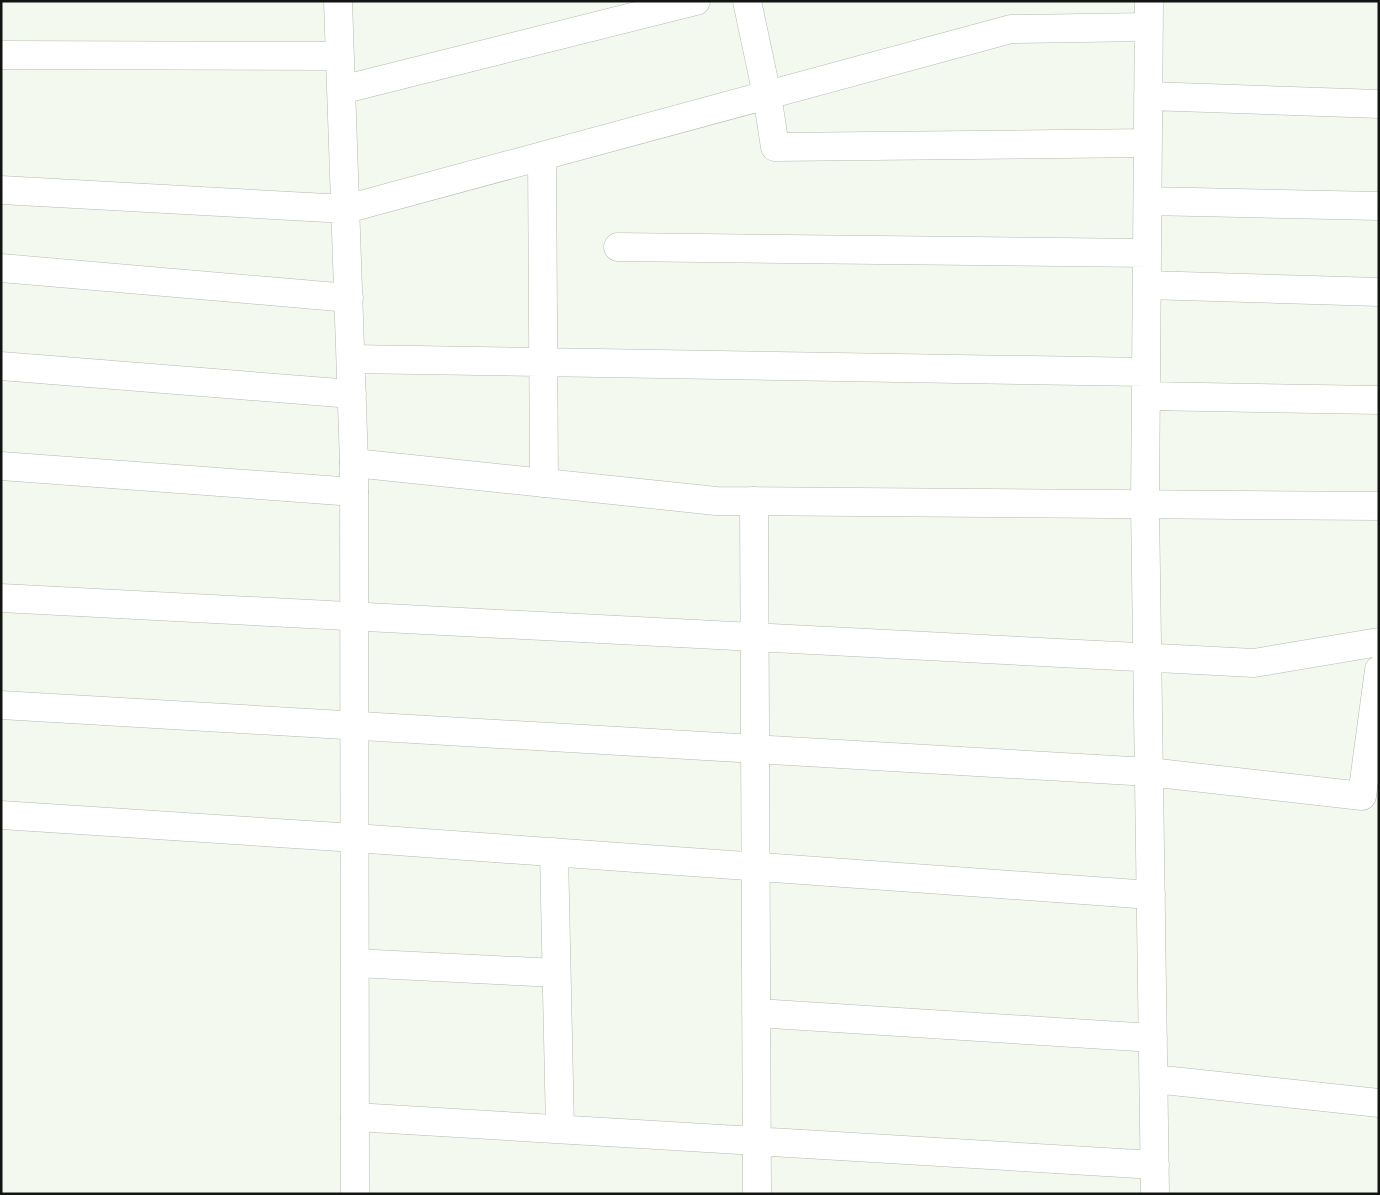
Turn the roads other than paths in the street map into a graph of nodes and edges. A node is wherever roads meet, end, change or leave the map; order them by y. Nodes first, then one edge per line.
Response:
1 (338, 1) edge
2 (696, 1) edge
3 (747, 1) edge
4 (1149, 14) edge
5 (1, 55) edge
6 (340, 56) junction
7 (341, 90) junction
8 (767, 95) junction
9 (1148, 96) junction
10 (1379, 104) edge
11 (1148, 143) junction
12 (542, 156) junction
13 (1, 190) edge
14 (1148, 201) junction
15 (1379, 206) edge
16 (346, 209) junction
17 (618, 247) dead end
18 (1147, 253) junction
19 (1, 268) edge
20 (1147, 285) junction
21 (1379, 292) edge
22 (349, 298) junction
23 (351, 359) junction
24 (545, 363) junction
25 (1, 366) edge
26 (1146, 384) junction
27 (352, 394) junction
28 (1379, 400) edge
29 (354, 463) junction
30 (1, 466) edge
31 (544, 483) junction
32 (354, 492) junction
33 (754, 501) junction
34 (1145, 505) junction
35 (1379, 506) edge
36 (1, 598) edge
37 (354, 618) junction
38 (754, 638) junction
39 (1379, 642) edge
40 (1148, 658) junction
41 (1379, 670) edge
42 (1, 705) edge
43 (354, 727) junction
44 (755, 750) junction
45 (1149, 772) junction
46 (1, 815) edge
47 (355, 838) junction
48 (554, 852) junction
49 (755, 866) junction
50 (1151, 895) junction
51 (355, 963) junction
52 (556, 973) junction
53 (756, 1013) junction
54 (1153, 1038) junction
55 (1154, 1079) junction
56 (1379, 1103) edge
57 (355, 1117) junction
58 (560, 1129) junction
59 (757, 1141) junction
60 (1155, 1165) junction
61 (355, 1194) edge
62 (757, 1194) edge
63 (1156, 1194) edge

1 - 6 street
2 - 7 street
3 - 8 street
4 - 8 street
4 - 9 street
5 - 6 street
6 - 7 street
7 - 16 street
8 - 11 street
8 - 12 street
9 - 10 street
9 - 11 street
11 - 14 street
12 - 16 street
12 - 24 street
13 - 16 street
14 - 15 street
14 - 18 street
16 - 22 street
17 - 18 street
18 - 20 street
19 - 22 street
20 - 21 street
20 - 26 street
22 - 23 street
23 - 24 street
23 - 27 street
24 - 26 street
24 - 31 street
25 - 27 street
26 - 28 street
26 - 34 street
27 - 29 street
29 - 31 street
29 - 32 street
30 - 32 street
31 - 33 street
32 - 37 street
33 - 34 street
33 - 38 street
34 - 35 street
34 - 40 street
36 - 37 street
37 - 38 street
37 - 43 street
38 - 40 street
38 - 44 street
39 - 40 street
40 - 45 street
41 - 45 street
42 - 43 street
43 - 44 street
43 - 47 street
44 - 45 street
44 - 49 street
45 - 50 street
46 - 47 street
47 - 48 street
47 - 51 street
48 - 49 street
48 - 52 street
49 - 50 street
49 - 53 street
50 - 54 street
51 - 52 street
51 - 57 street
52 - 58 street
53 - 54 street
53 - 59 street
54 - 55 street
55 - 56 street
55 - 60 street
57 - 58 street
57 - 61 street
58 - 59 street
59 - 60 street
59 - 62 street
60 - 63 street

